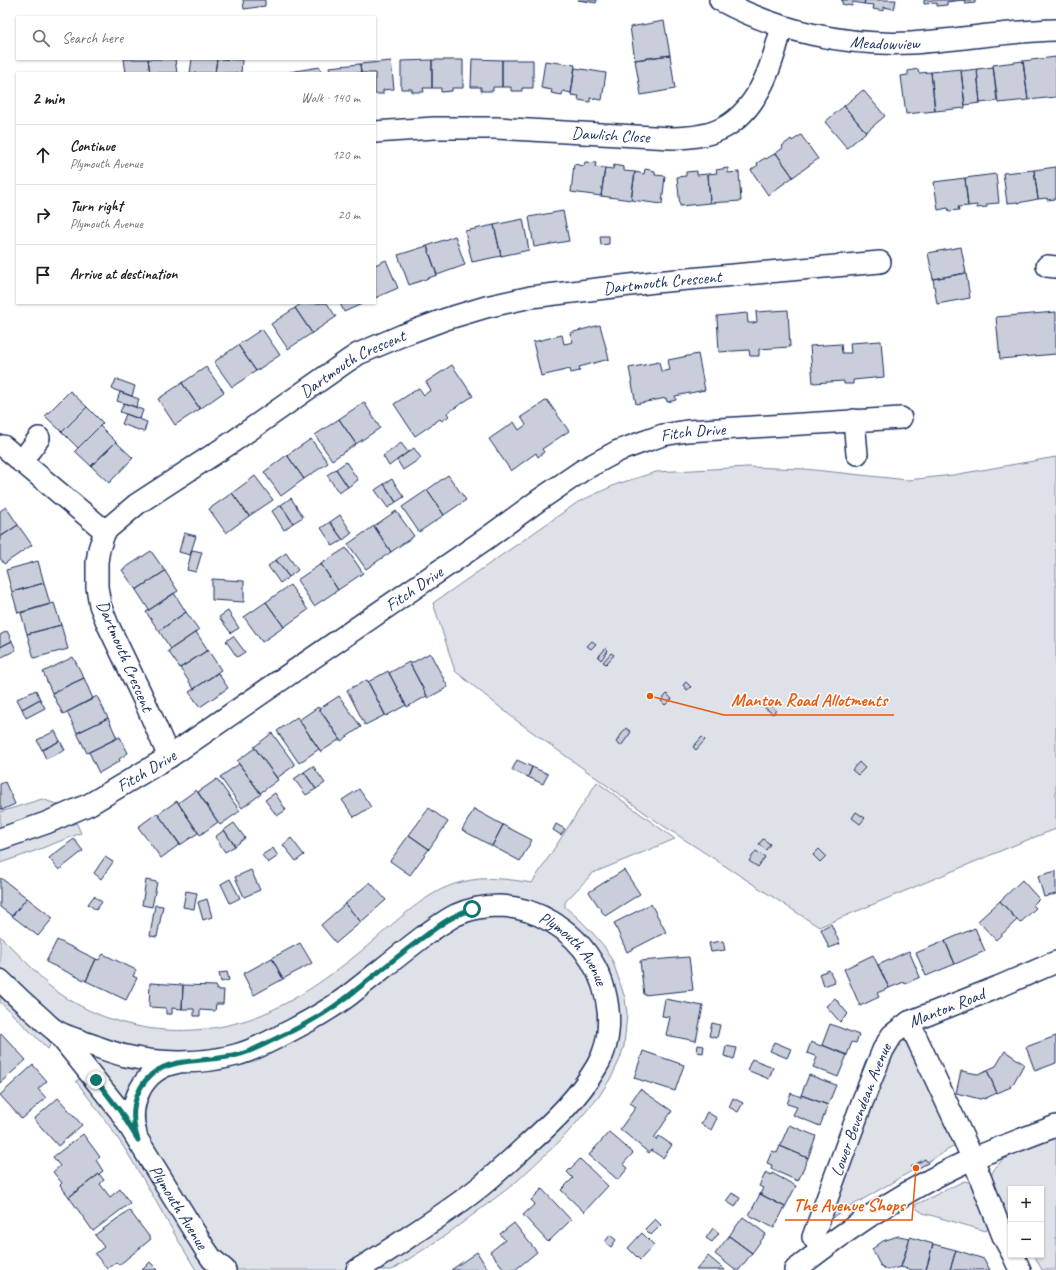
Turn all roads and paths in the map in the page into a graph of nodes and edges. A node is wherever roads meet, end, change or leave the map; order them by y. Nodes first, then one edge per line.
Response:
1 (720, 0) edge
2 (782, 26) junction
3 (1056, 30) edge
4 (376, 132) edge
5 (880, 262) dead end
6 (901, 418) dead end
7 (854, 420) junction
8 (39, 438) dead end
9 (3, 446) dead end
10 (857, 454) dead end
11 (21, 462) junction
12 (105, 531) junction
13 (169, 757) junction
14 (0, 839) edge
15 (1056, 962) edge
16 (0, 980) edge
17 (909, 1022) junction
18 (56, 1031) junction
19 (183, 1062) junction
20 (1056, 1126) edge
21 (138, 1140) junction
22 (973, 1159) junction
23 (1008, 1245) edge
24 (822, 1249) junction
25 (1014, 1258) edge
26 (225, 1270) edge
27 (357, 1270) edge
28 (795, 1270) edge
29 (1020, 1270) edge

1 - 2 street, Meadowview
2 - 3 street, Meadowview
2 - 4 street, Dawlish Close
5 - 12 street, Dartmouth Crescent
6 - 7 street, Fitch Drive
7 - 10 street
7 - 13 street, Fitch Drive
8 - 11 street
9 - 11 street
11 - 12 street
12 - 13 street, Dartmouth Crescent
13 - 14 street, Fitch Drive
15 - 17 street, Manton Road
16 - 18 street, Plymouth Avenue
17 - 22 street, Manton Road
17 - 24 street, Lower Bevendean Avenue
18 - 19 street, Plymouth Avenue
18 - 21 street, Plymouth Avenue
19 - 21 street, Plymouth Avenue
19 - 27 street, Plymouth Avenue
20 - 22 street
21 - 26 street, Plymouth Avenue
22 - 23 street, Manton Road
22 - 24 street
24 - 28 street
25 - 29 street

